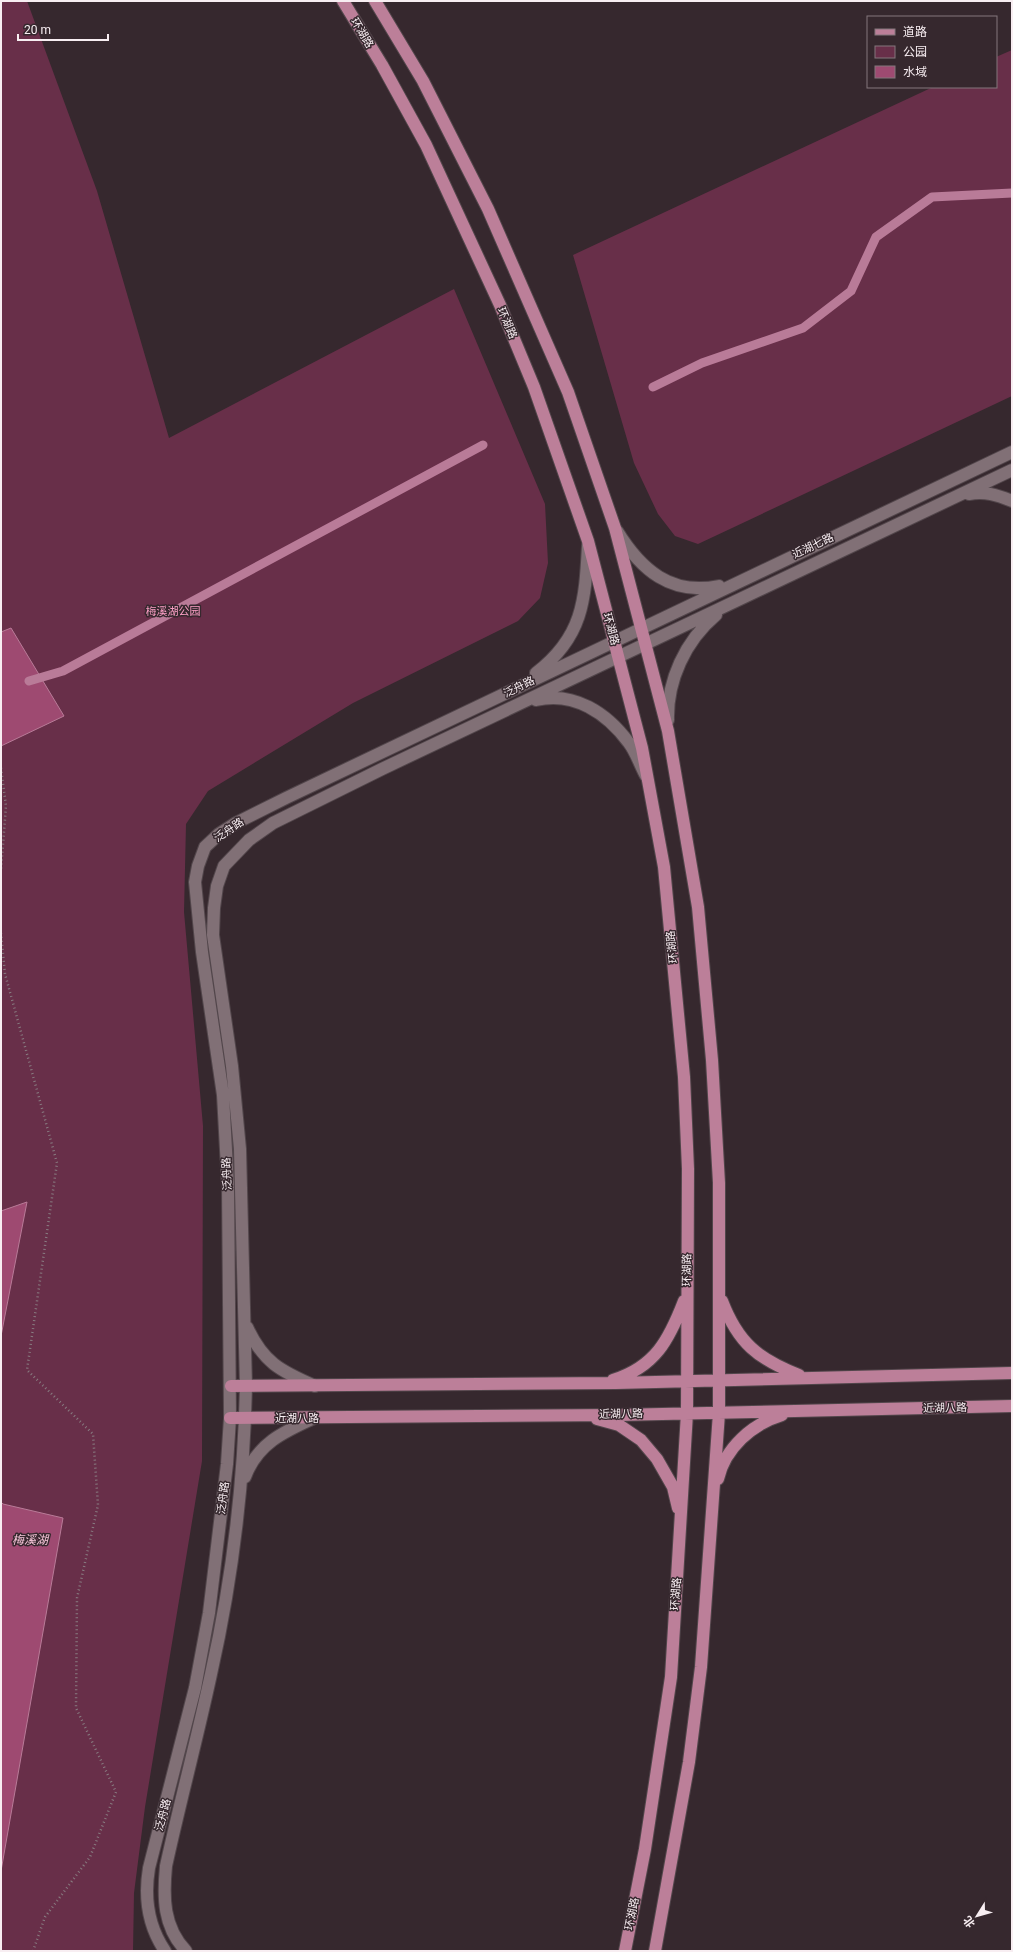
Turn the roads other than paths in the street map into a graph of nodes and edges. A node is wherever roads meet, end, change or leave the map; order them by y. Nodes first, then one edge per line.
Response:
1 (343, 1) edge
2 (375, 1) edge
3 (1012, 452) edge
4 (1012, 470) edge
5 (958, 496) junction
6 (1012, 501) edge
7 (615, 528) junction
8 (588, 541) junction
9 (738, 582) junction
10 (728, 606) junction
11 (641, 628) junction
12 (614, 640) junction
13 (646, 645) junction
14 (619, 657) junction
15 (520, 686) junction
16 (522, 703) junction
17 (668, 731) junction
18 (647, 778) junction
19 (687, 1292) junction
20 (720, 1293) junction
21 (244, 1320) junction
22 (1012, 1373) edge
23 (806, 1378) junction
24 (687, 1381) junction
25 (720, 1381) junction
26 (604, 1383) junction
27 (231, 1386) junction
28 (246, 1386) junction
29 (316, 1386) junction
30 (1012, 1406) edge
31 (798, 1411) junction
32 (687, 1413) junction
33 (719, 1413) junction
34 (583, 1415) junction
35 (230, 1418) junction
36 (245, 1418) junction
37 (314, 1418) junction
38 (239, 1495) junction
39 (712, 1510) junction
40 (680, 1521) junction
41 (165, 1951) edge
42 (186, 1951) edge
43 (625, 1951) edge
44 (655, 1951) edge

1 - 8 main road, 环湖路
2 - 7 main road
3 - 9 street, 近湖七路
4 - 5 street, 近湖七路
5 - 6 street
5 - 10 street, 近湖七路
7 - 9 street
7 - 11 main road
8 - 12 main road, 环湖路
8 - 15 street
9 - 11 street, 近湖七路
10 - 13 street, 近湖七路
10 - 17 street
11 - 12 street, 近湖七路
11 - 13 main road
12 - 14 main road, 环湖路
12 - 15 street, 泛舟路
13 - 14 street, 近湖七路
13 - 17 main road
14 - 16 street, 泛舟路
14 - 18 main road, 环湖路
15 - 27 street, 泛舟路
16 - 18 street
16 - 21 street, 泛舟路
17 - 20 main road
18 - 19 main road, 环湖路
19 - 24 main road, 环湖路
19 - 26 main road
20 - 23 main road
20 - 25 main road
21 - 28 street, 泛舟路
21 - 29 street
22 - 23 main road
23 - 25 main road
24 - 25 main road
24 - 26 main road
24 - 32 main road, 环湖路
25 - 33 main road
26 - 29 main road
27 - 28 main road
27 - 35 street, 泛舟路
28 - 29 main road
28 - 36 street, 泛舟路
30 - 31 main road, 近湖八路
31 - 33 main road, 近湖八路
31 - 39 main road
32 - 33 main road, 近湖八路
32 - 34 main road, 近湖八路
32 - 40 main road, 环湖路
33 - 39 main road
34 - 37 main road, 近湖八路
34 - 40 main road
35 - 36 main road, 近湖八路
35 - 41 street, 泛舟路
36 - 37 main road, 近湖八路
36 - 38 street, 泛舟路
37 - 38 street
38 - 42 street, 泛舟路
39 - 44 main road
40 - 43 main road, 环湖路

